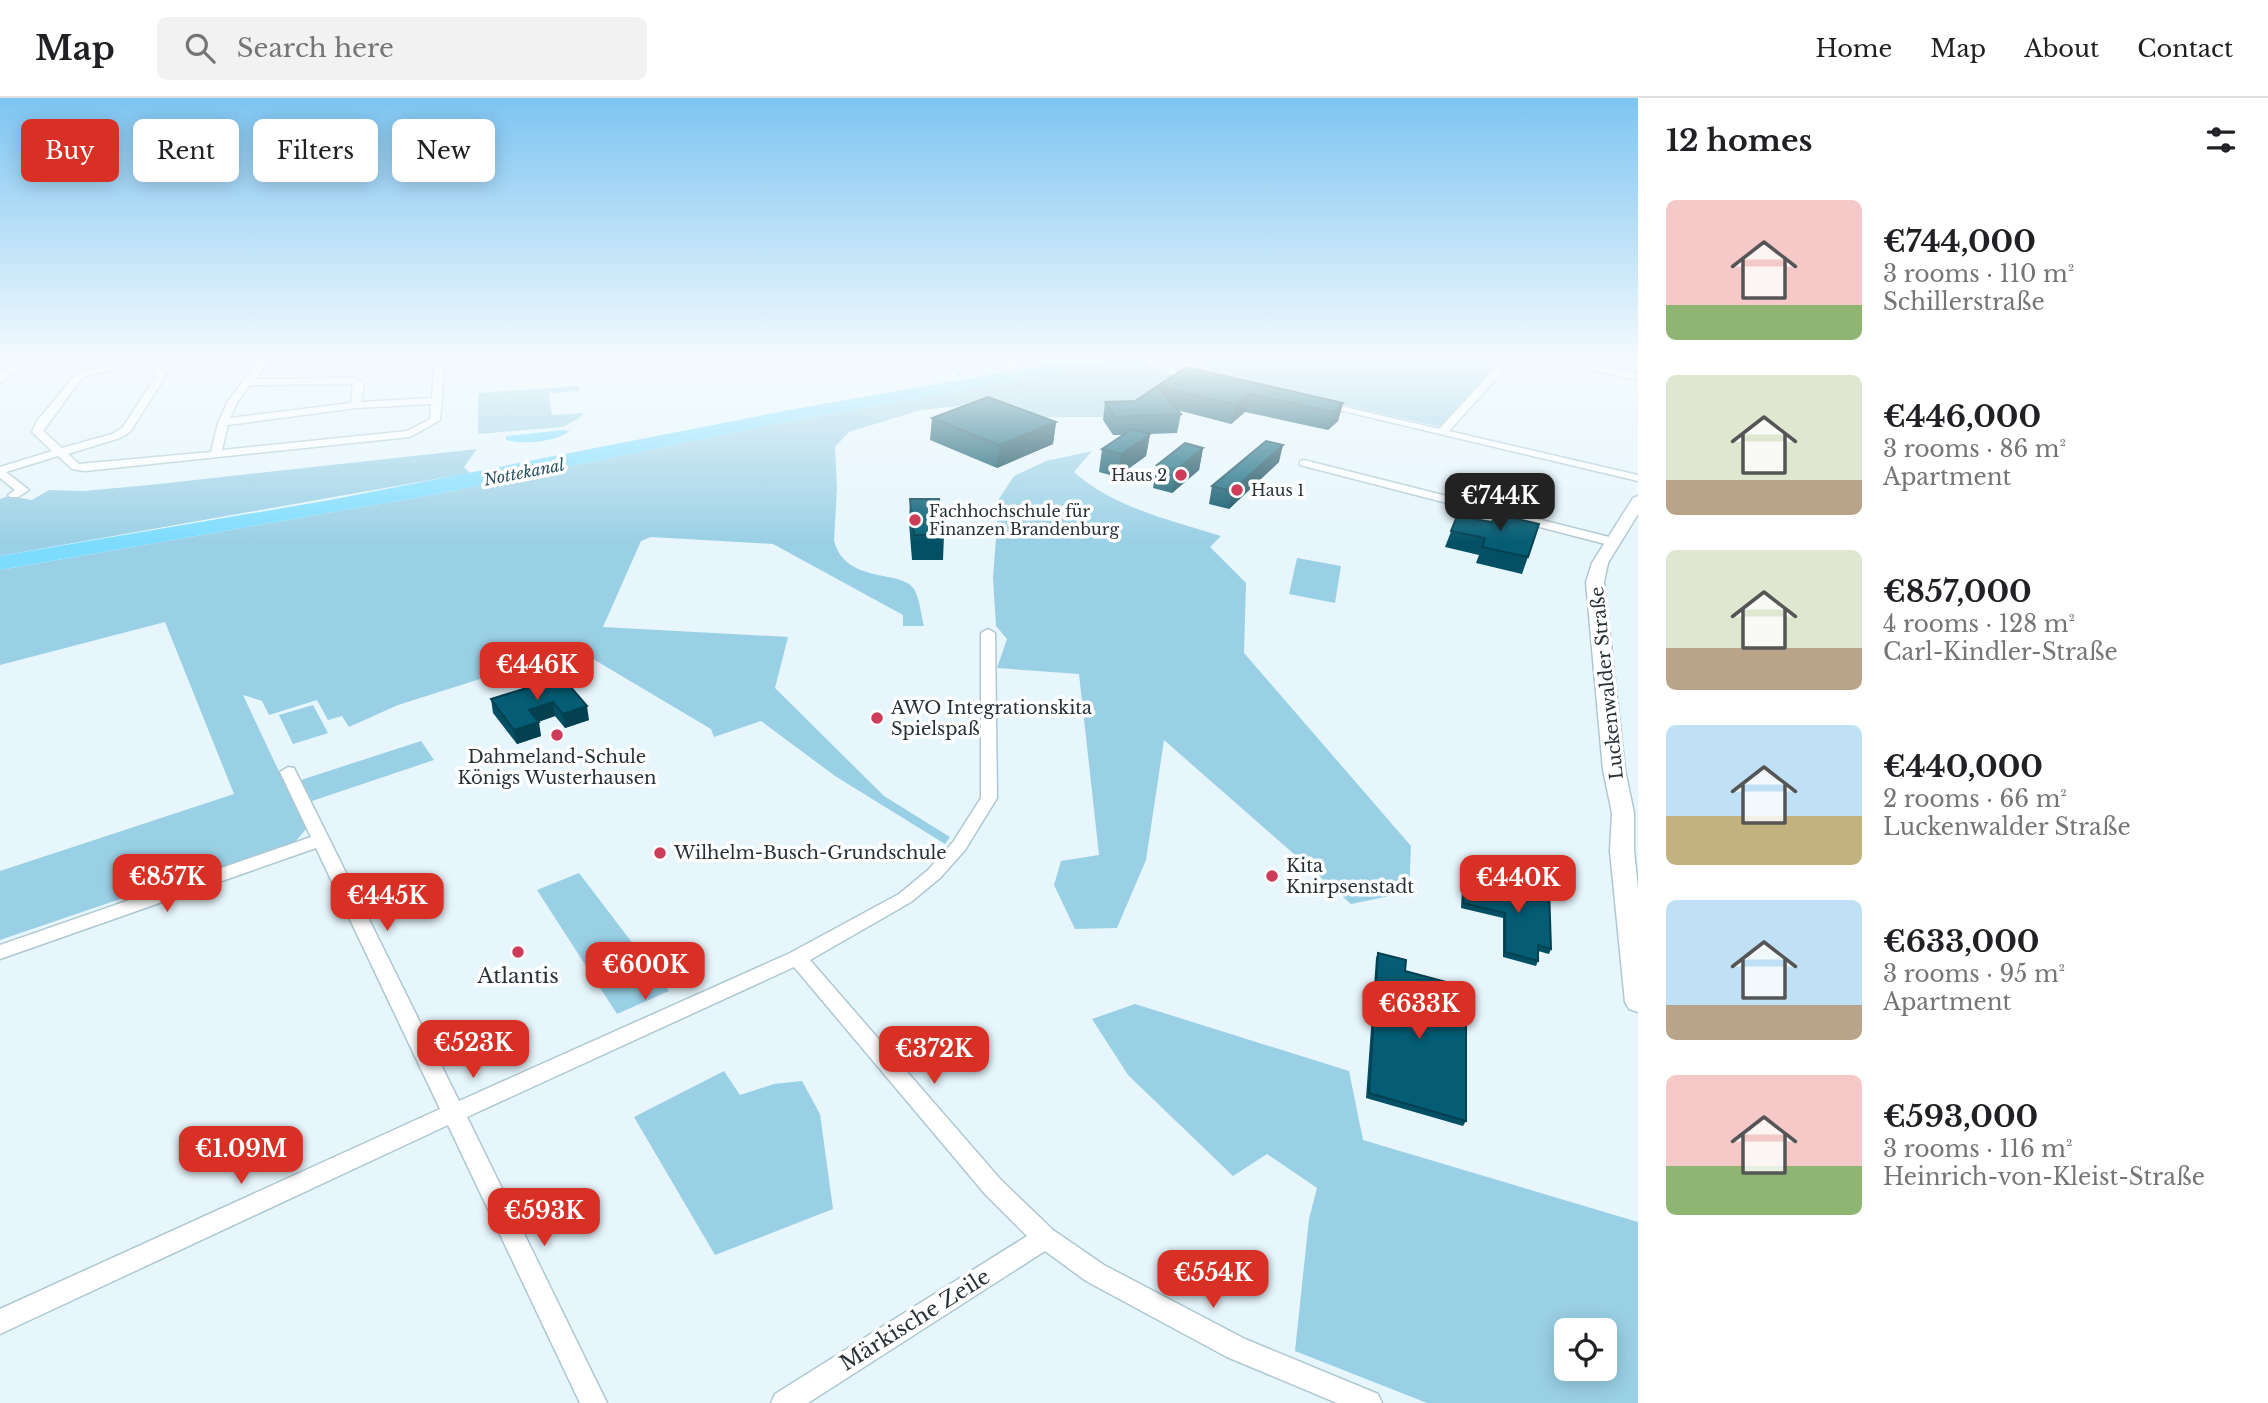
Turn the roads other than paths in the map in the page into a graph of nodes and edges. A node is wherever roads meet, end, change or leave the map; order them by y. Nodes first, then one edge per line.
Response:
1 (44, 420) edge
2 (132, 420) edge
3 (242, 420) edge
4 (435, 420) edge
5 (1391, 420) edge
6 (1453, 420) edge
7 (226, 422) joint
8 (1443, 431) junction
9 (58, 452) junction
10 (216, 454) junction
11 (1304, 463) dead end
12 (0, 472) edge
13 (1638, 478) edge
14 (14, 495) dead end
15 (1638, 501) edge
16 (1613, 542) junction
17 (988, 633) dead end
18 (288, 772) dead end
19 (1631, 829) edge
20 (321, 840) junction
21 (0, 951) edge
22 (797, 958) junction
23 (1638, 1002) edge
24 (454, 1113) junction
25 (1045, 1238) junction
26 (0, 1322) edge
27 (594, 1403) edge
28 (784, 1403) edge
29 (1369, 1403) edge

1 - 9 street
2 - 9 street
3 - 7 street
4 - 10 street
5 - 8 street
6 - 8 street
7 - 10 street
8 - 13 street
9 - 10 street
9 - 12 street
11 - 16 street
12 - 14 street
15 - 16 main road, Luckenwalder Straße
16 - 19 main road, Luckenwalder Straße
17 - 22 street
18 - 20 street
19 - 23 main road, Luckenwalder Straße
20 - 21 street
20 - 24 street
22 - 24 street
22 - 25 street
24 - 26 street
24 - 27 street
25 - 28 street, Märkische Zeile
25 - 29 street

